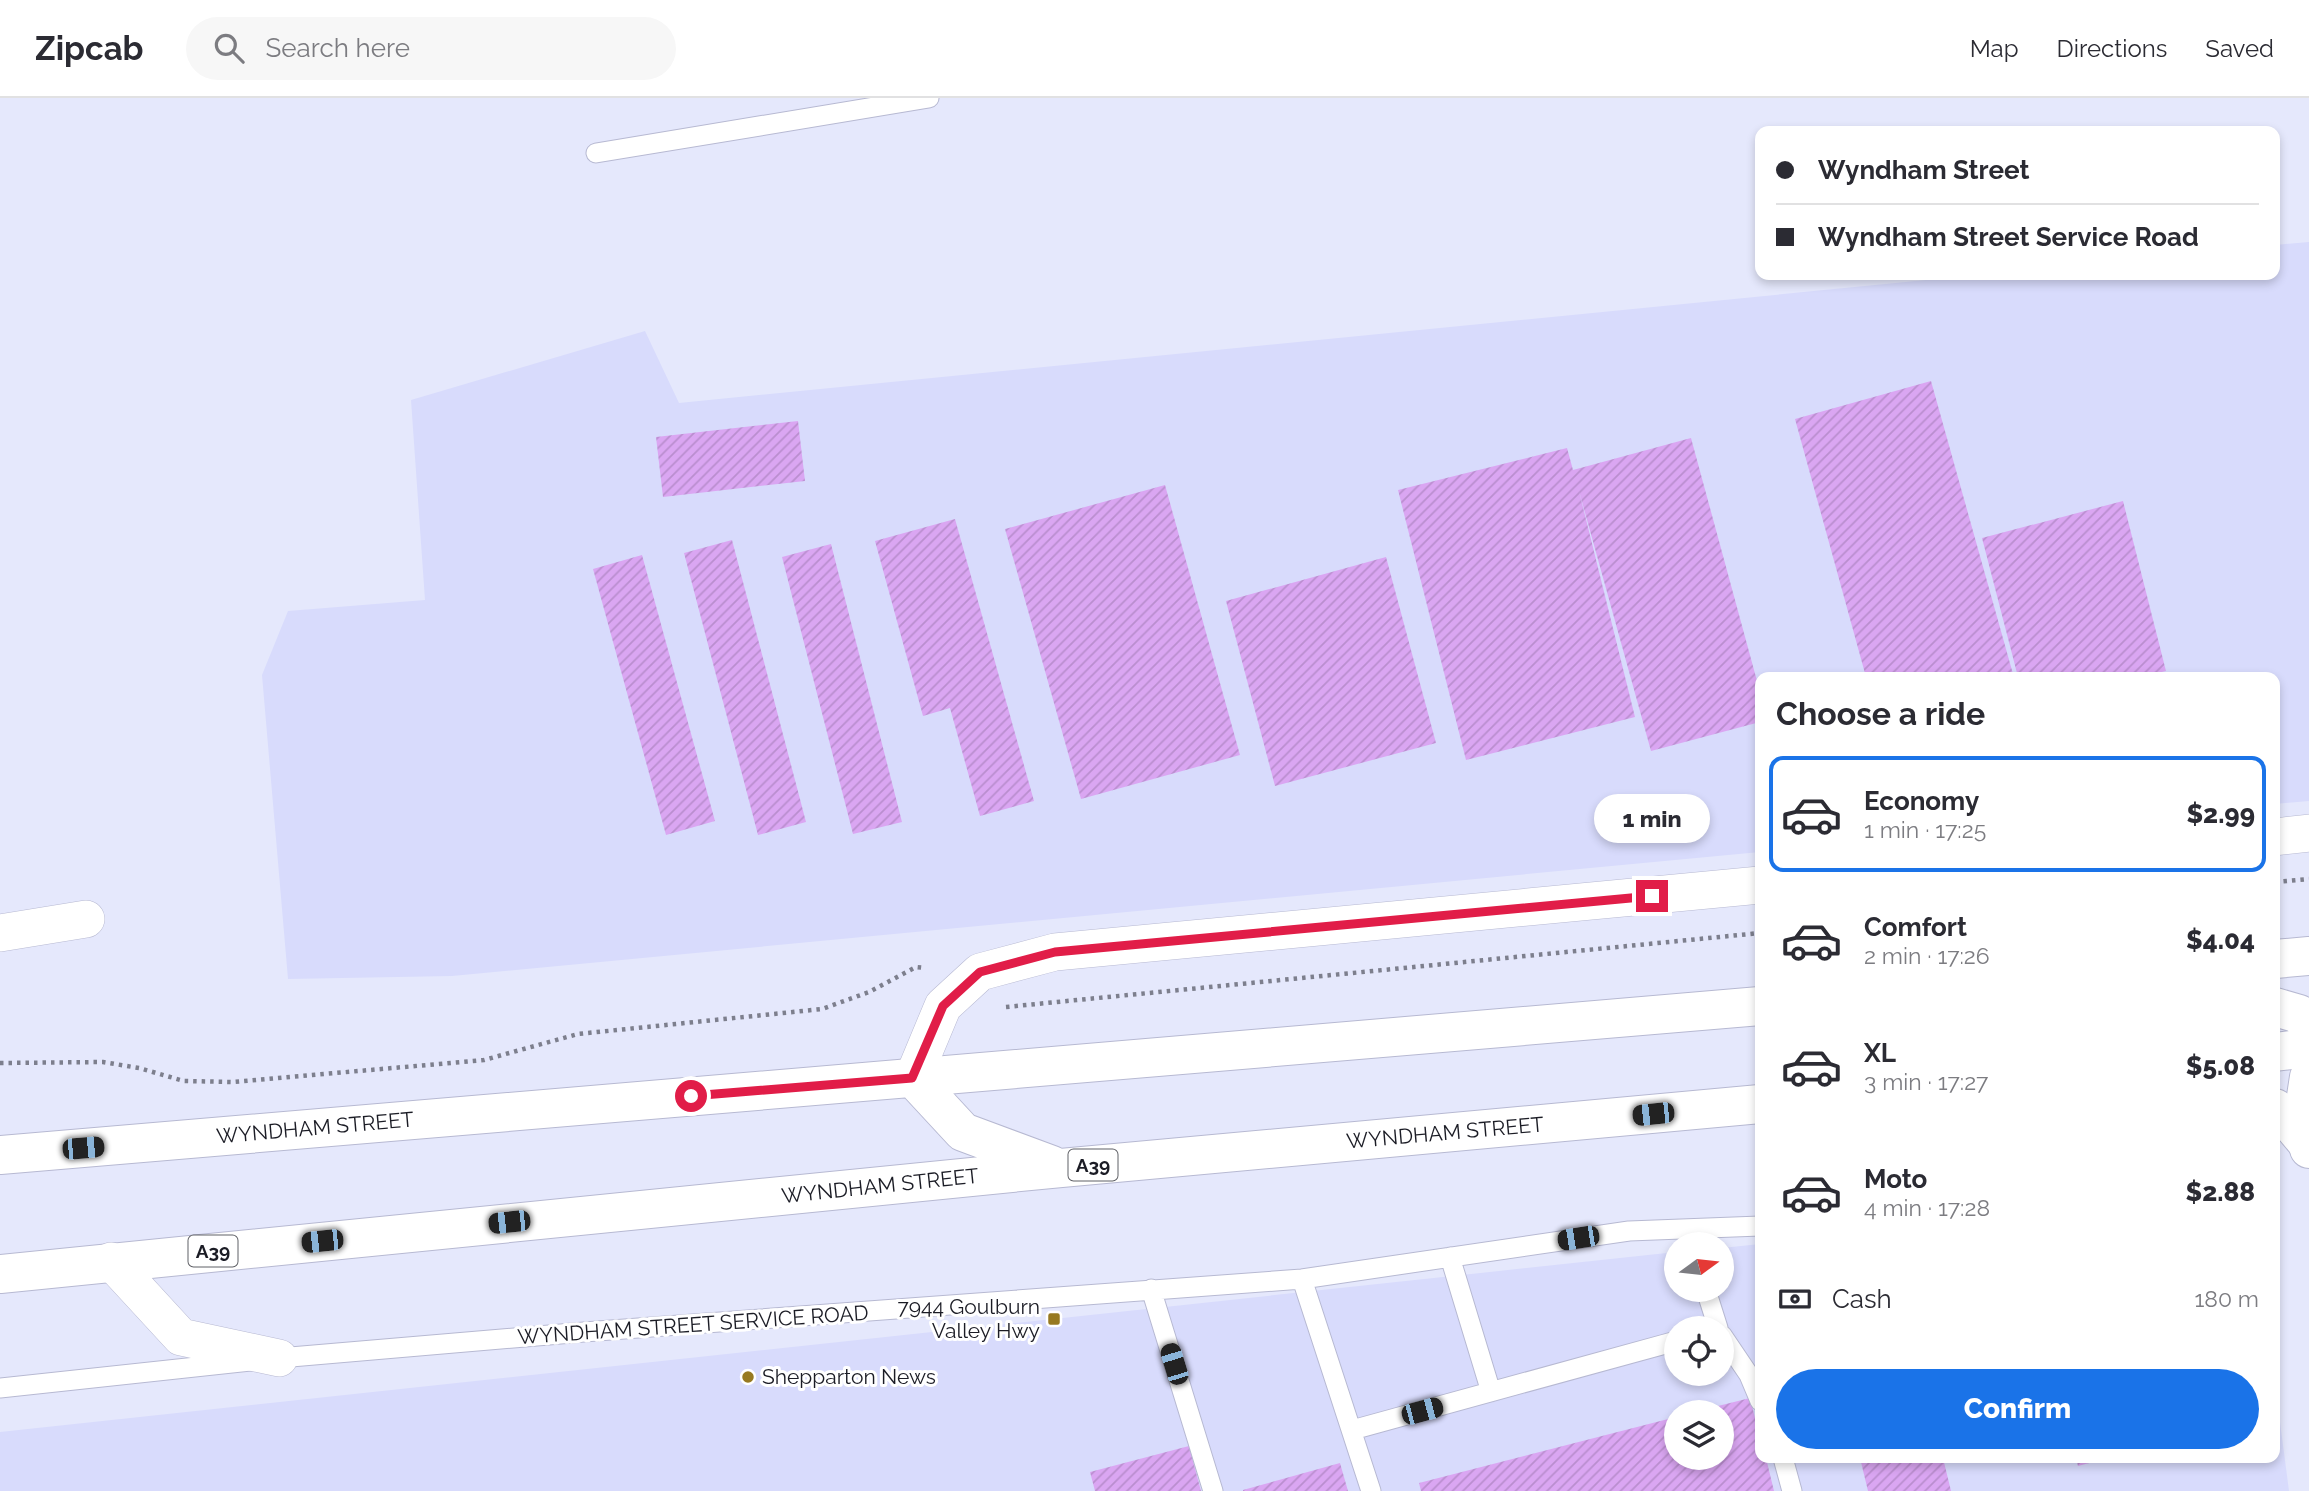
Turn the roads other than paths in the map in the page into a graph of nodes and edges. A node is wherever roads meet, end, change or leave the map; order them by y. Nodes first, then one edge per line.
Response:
1 (929, 98) edge
2 (596, 153) dead end
3 (2309, 834) edge
4 (2280, 837) edge
5 (1755, 886) edge
6 (86, 919) dead end
7 (0, 933) edge
8 (2309, 956) edge
9 (2280, 959) edge
10 (1755, 1006) edge
11 (2280, 1008) edge
12 (2309, 1027) edge
13 (2309, 1048) edge
14 (2280, 1051) edge
15 (2309, 1077) edge
16 (912, 1078) junction
17 (1755, 1104) edge
18 (2280, 1112) edge
19 (2308, 1146) edge
20 (0, 1155) edge
21 (1061, 1168) junction
22 (1755, 1227) edge
23 (1718, 1232) edge
24 (1664, 1234) edge
25 (1450, 1257) junction
26 (111, 1261) junction
27 (0, 1274) edge
28 (1302, 1279) junction
29 (1151, 1289) junction
30 (1664, 1344) edge
31 (1734, 1353) edge
32 (279, 1359) junction
33 (0, 1388) edge
34 (1755, 1389) edge
35 (1491, 1392) junction
36 (1352, 1430) junction
37 (1784, 1463) edge
38 (1213, 1491) edge
39 (1371, 1491) edge
40 (1792, 1491) edge

1 - 2 lane
3 - 4 street
5 - 16 street
6 - 7 street
8 - 9 main road
10 - 16 main road, WYNDHAM STREET
11 - 12 main road
13 - 14 main road
15 - 19 main road
16 - 20 main road, WYNDHAM STREET
16 - 21 main road
17 - 21 main road, WYNDHAM STREET / A39
18 - 19 main road
21 - 26 main road, WYNDHAM STREET / A39
22 - 23 lane, WYNDHAM STREET SERVICE ROAD
24 - 25 lane, WYNDHAM STREET SERVICE ROAD
25 - 28 lane, WYNDHAM STREET SERVICE ROAD
25 - 35 lane
26 - 27 main road, WYNDHAM STREET / A39
26 - 32 street
28 - 29 lane, WYNDHAM STREET SERVICE ROAD
28 - 36 lane
29 - 32 lane, WYNDHAM STREET SERVICE ROAD
29 - 38 lane
30 - 35 lane
31 - 34 lane
32 - 33 lane, WYNDHAM STREET SERVICE ROAD
35 - 36 lane
36 - 39 lane
37 - 40 lane

